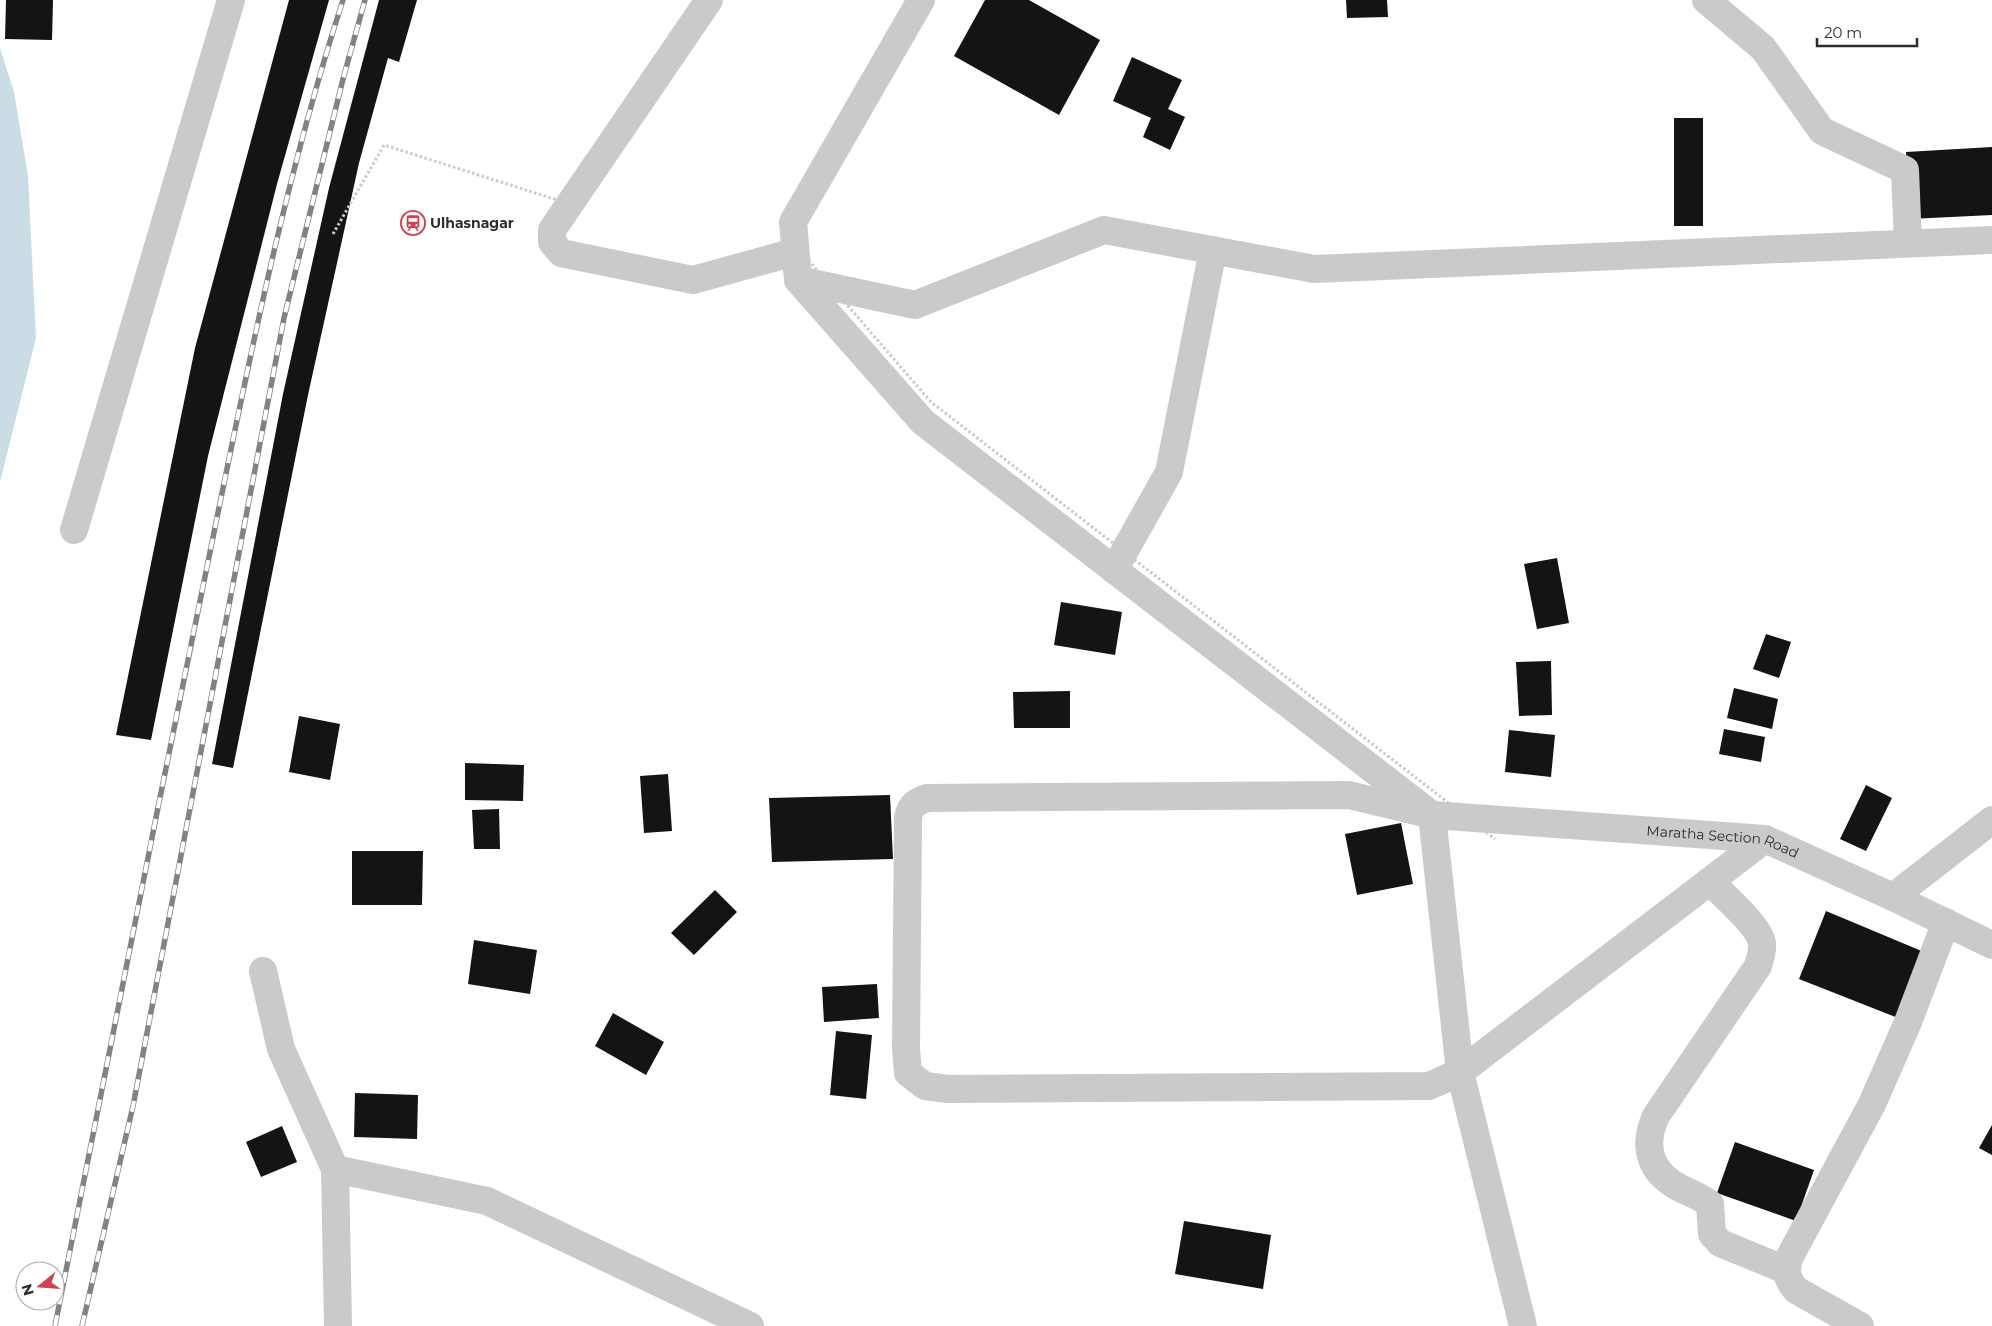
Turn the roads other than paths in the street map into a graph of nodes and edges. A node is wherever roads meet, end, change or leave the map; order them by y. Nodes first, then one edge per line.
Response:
1 (231, 0) edge
2 (709, 0) edge
3 (921, 0) edge
4 (1706, 0) edge
5 (1992, 240) edge
6 (1908, 243) junction
7 (1213, 250) junction
8 (795, 252) junction
9 (798, 280) junction
10 (74, 530) dead end
11 (1114, 570) junction
12 (1432, 815) junction
13 (1992, 820) edge
14 (1765, 839) junction
15 (1710, 881) junction
16 (1893, 897) junction
17 (1946, 922) junction
18 (1992, 945) edge
19 (263, 971) dead end
20 (1460, 1072) junction
21 (335, 1169) junction
22 (1786, 1270) junction
23 (338, 1326) edge
24 (750, 1326) edge
25 (1523, 1326) edge
26 (1860, 1326) edge

1 - 10 street
2 - 8 street
3 - 8 street
4 - 6 street
5 - 6 street
6 - 7 street
7 - 9 street
7 - 11 street
8 - 9 street
9 - 11 street
11 - 12 street
12 - 14 street, Maratha Section Road
12 - 20 street
12 - 20 street, Maratha Section Road
13 - 16 street
14 - 15 street
14 - 16 street, Maratha Section Road
15 - 20 street
15 - 22 street
16 - 17 street, Maratha Section Road
17 - 18 street, Maratha Section Road
17 - 22 street
19 - 21 street
20 - 25 street
21 - 23 street
21 - 24 street
22 - 26 street

